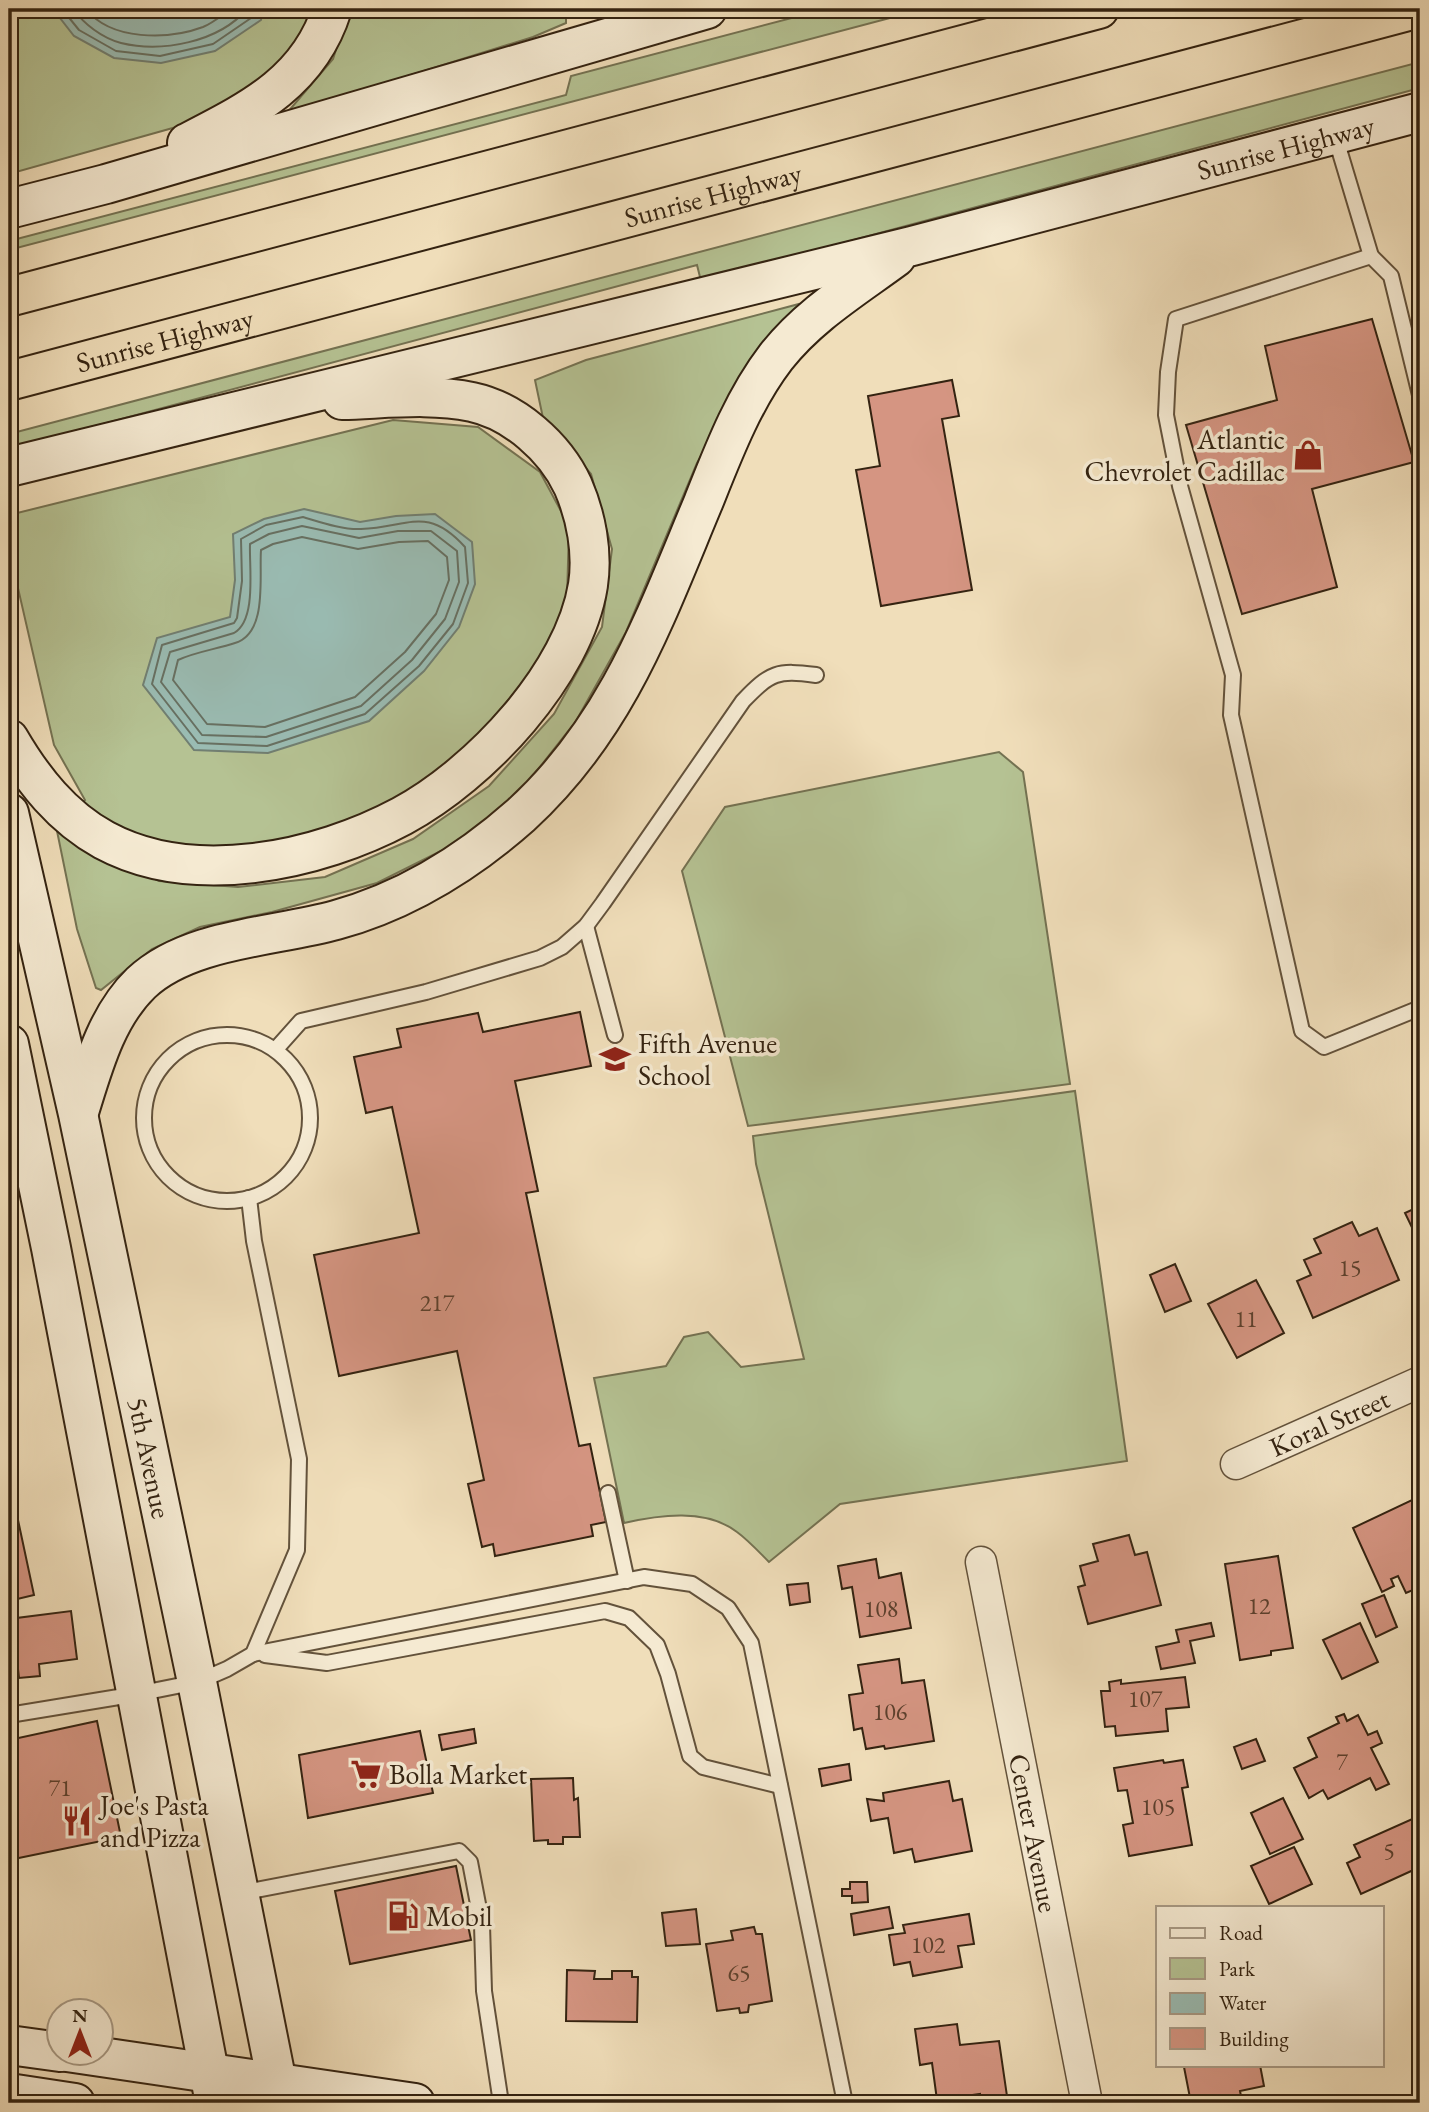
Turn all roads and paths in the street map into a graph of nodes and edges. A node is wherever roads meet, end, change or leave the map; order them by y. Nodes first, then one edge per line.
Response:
1 (332, 9) edge
2 (708, 9) edge
3 (1099, 9) edge
4 (1416, 9) edge
5 (1420, 112) edge
6 (1334, 134) junction
7 (106, 184) junction
8 (9, 209) edge
9 (912, 246) junction
10 (1371, 256) junction
11 (9, 297) edge
12 (9, 381) edge
13 (1420, 395) edge
14 (270, 402) junction
15 (9, 467) edge
16 (816, 675) dead end
17 (9, 739) edge
18 (9, 813) edge
19 (586, 926) junction
20 (1420, 1008) edge
21 (615, 1035) dead end
22 (9, 1044) edge
23 (276, 1049) junction
24 (79, 1114) junction
25 (9, 1180) edge
26 (249, 1198) junction
27 (51, 1248) junction
28 (1420, 1382) edge
29 (1236, 1464) dead end
30 (608, 1493) dead end
31 (981, 1562) dead end
32 (627, 1581) junction
33 (253, 1654) junction
34 (197, 1682) junction
35 (137, 1694) junction
36 (9, 1715) edge
37 (780, 1786) junction
38 (239, 1893) junction
39 (9, 2045) edge
40 (46, 2050) edge
41 (116, 2065) edge
42 (212, 2088) edge
43 (9, 2093) edge
44 (279, 2093) edge
45 (75, 2103) edge
46 (415, 2103) edge
47 (501, 2103) edge
48 (845, 2103) edge
49 (1087, 2103) edge

1 - 7 main road
2 - 7 main road
3 - 11 highway
4 - 12 highway, Sunrise Highway
5 - 6 main road, Sunrise Highway
6 - 9 main road, Sunrise Highway
6 - 10 lane
7 - 8 main road
9 - 14 main road, Sunrise Highway
9 - 24 main road
10 - 13 lane
10 - 20 lane
14 - 15 main road, Sunrise Highway
14 - 17 main road
16 - 19 lane
18 - 24 main road, 5th Avenue
19 - 21 lane
19 - 23 lane
22 - 27 main road, 5th Avenue
23 - 26 lane
23 - 26 lane
24 - 34 main road, 5th Avenue
25 - 27 main road
26 - 33 lane
27 - 35 main road, 5th Avenue
28 - 29 street, Koral Street
30 - 32 lane
31 - 49 street, Center Avenue
32 - 33 lane
32 - 37 lane
33 - 34 lane
33 - 37 lane
34 - 35 lane
34 - 38 main road, 5th Avenue
35 - 36 lane
35 - 42 main road, 5th Avenue
37 - 48 lane
38 - 44 main road, 5th Avenue
38 - 47 lane
39 - 40 main road
41 - 42 main road
42 - 44 main road
43 - 45 main road
44 - 46 main road

